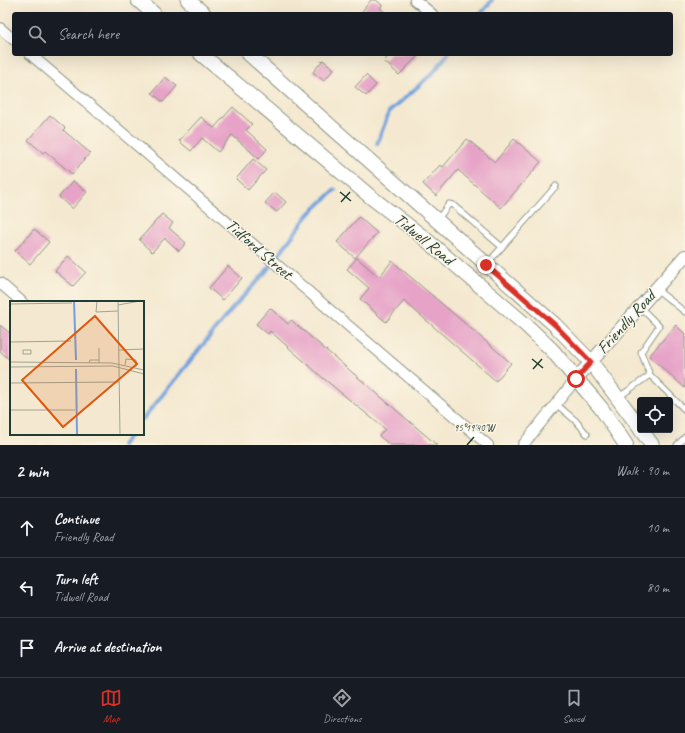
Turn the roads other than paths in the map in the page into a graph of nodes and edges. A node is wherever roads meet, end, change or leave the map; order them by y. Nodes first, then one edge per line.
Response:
1 (188, 0) edge
2 (415, 0) edge
3 (141, 1) edge
4 (152, 12) edge
5 (202, 12) edge
6 (430, 12) edge
7 (0, 28) edge
8 (12, 38) edge
9 (32, 56) edge
10 (204, 56) edge
11 (251, 56) edge
12 (556, 186) dead end
13 (436, 221) junction
14 (423, 237) junction
15 (502, 248) junction
16 (685, 256) edge
17 (486, 265) junction
18 (0, 283) edge
19 (656, 288) junction
20 (21, 301) edge
21 (640, 306) junction
22 (685, 312) edge
23 (591, 362) junction
24 (650, 375) junction
25 (576, 379) junction
26 (618, 398) junction
27 (556, 404) junction
28 (685, 410) edge
29 (637, 424) edge
30 (644, 433) edge
31 (586, 434) dead end
32 (685, 437) edge
33 (488, 445) edge
34 (523, 445) edge
35 (626, 445) edge
36 (652, 445) edge
37 (678, 445) edge

1 - 5 main road
2 - 6 street
3 - 4 main road
7 - 8 street
9 - 33 street, Tidford Street
10 - 14 main road, Tidwell Road
11 - 13 main road, Tidwell Road
12 - 15 lane
13 - 14 main road
13 - 15 lane
13 - 17 main road, Tidwell Road
14 - 25 main road, Tidwell Road
15 - 17 lane
16 - 19 street, Friendly Road
17 - 23 main road, Tidwell Road
18 - 20 street
19 - 21 street, Friendly Road
19 - 22 lane
21 - 23 street, Friendly Road
21 - 24 lane
23 - 25 street, Friendly Road
23 - 26 main road, Tidwell Road
24 - 26 lane
24 - 28 lane
25 - 27 street, Friendly Road
25 - 35 main road, Tidwell Road
26 - 29 main road, Tidwell Road
27 - 31 lane
27 - 34 street, Friendly Road
30 - 36 main road, Tidwell Road
32 - 37 lane

